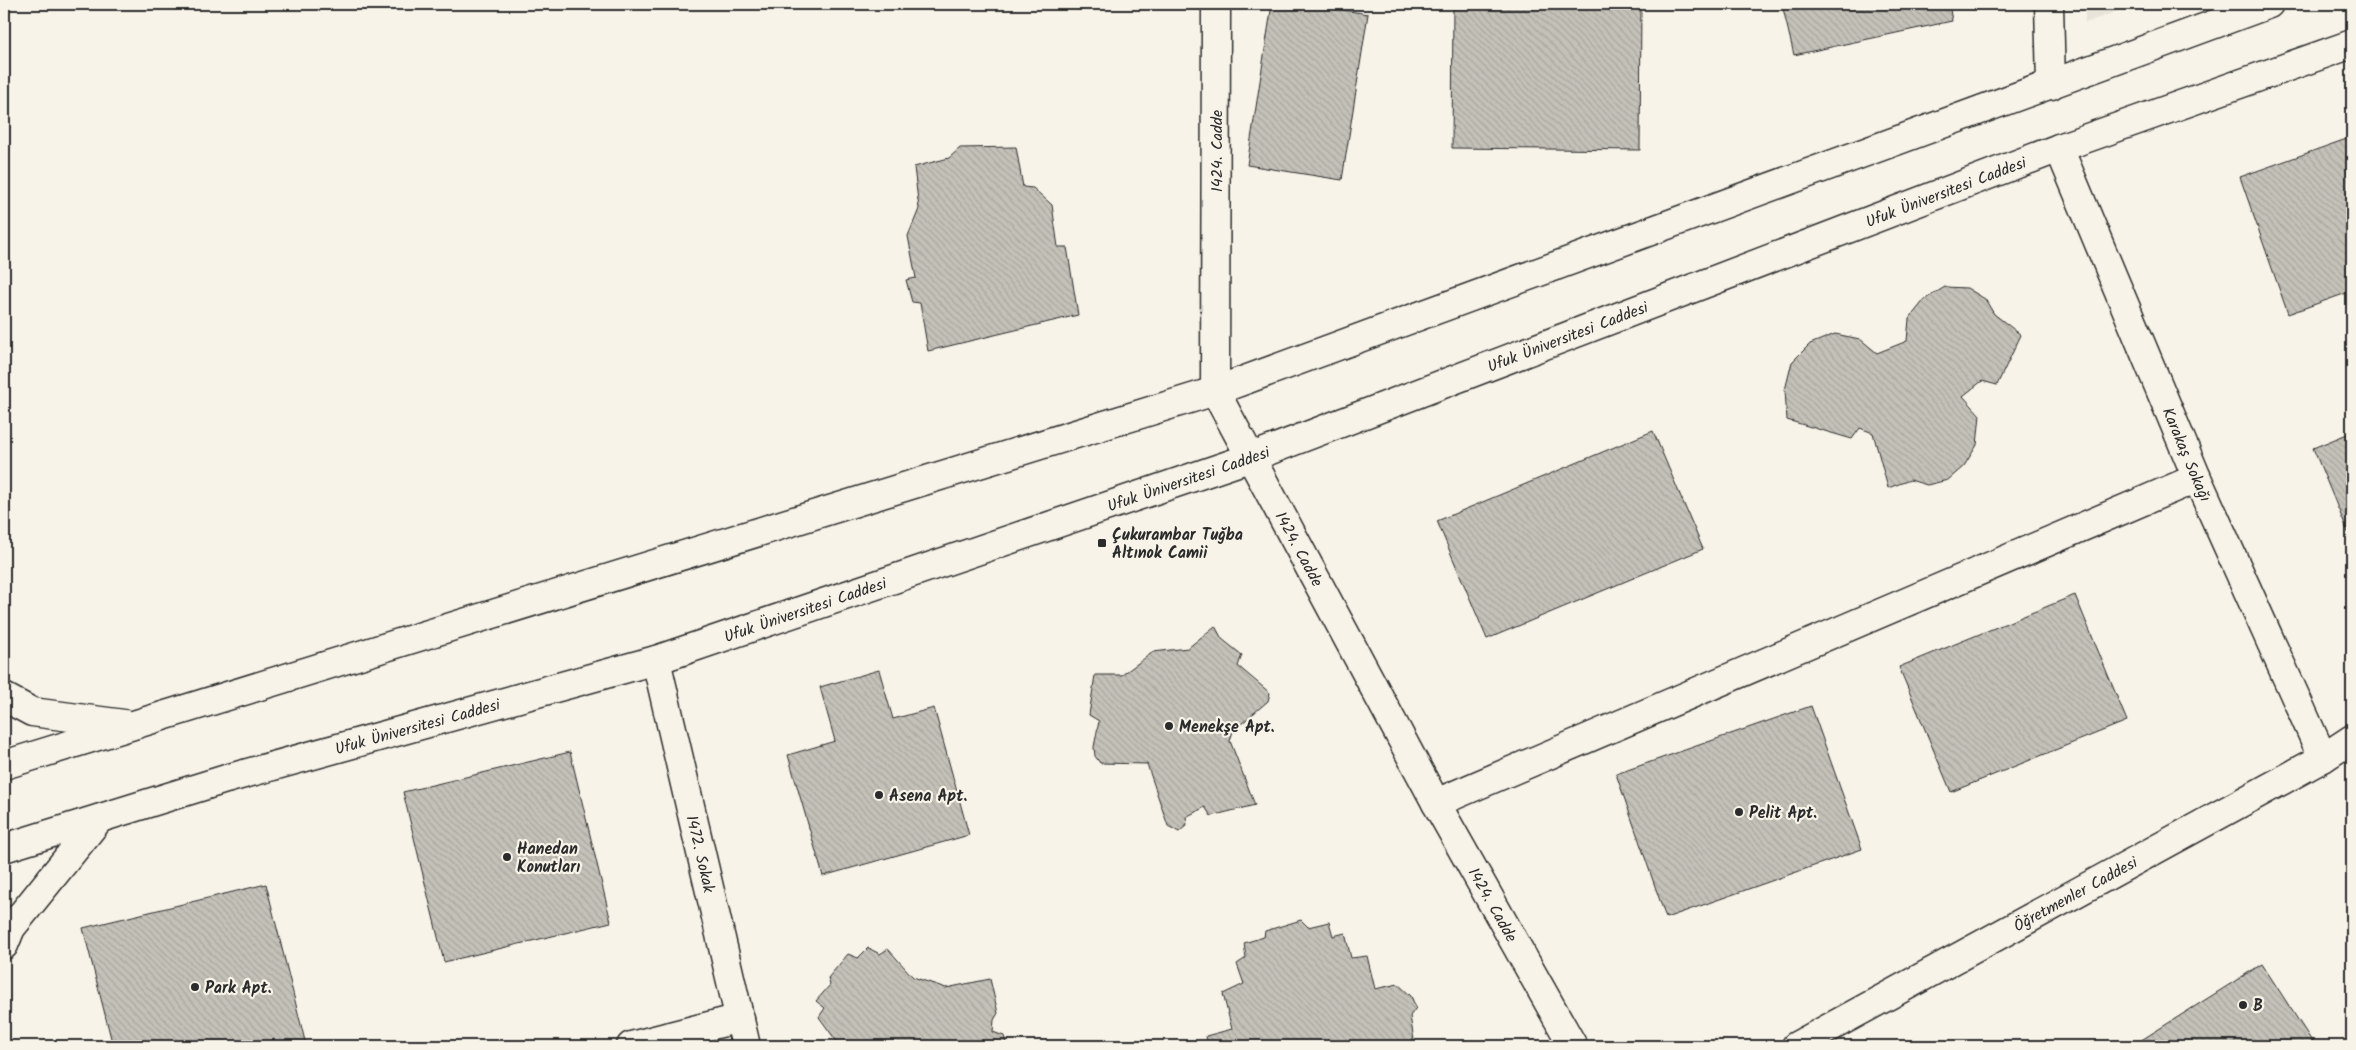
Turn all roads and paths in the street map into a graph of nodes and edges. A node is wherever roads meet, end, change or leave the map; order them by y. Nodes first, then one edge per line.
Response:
1 (1216, 4) edge
2 (2049, 4) edge
3 (2269, 4) edge
4 (2352, 44) edge
5 (2051, 85) junction
6 (2059, 148) junction
7 (1215, 391) junction
8 (1252, 457) junction
9 (2197, 478) junction
10 (656, 660) junction
11 (4, 697) edge
12 (133, 725) junction
13 (2352, 739) edge
14 (2322, 758) junction
15 (4, 765) edge
16 (1436, 803) junction
17 (99, 819) junction
18 (4, 848) edge
19 (4, 945) edge
20 (740, 1018) junction
21 (631, 1046) edge
22 (746, 1046) edge
23 (1573, 1046) edge
24 (1796, 1046) edge

1 - 7 main road, 1424. Cadde
2 - 5 main road
3 - 5 main road
4 - 6 main road, Ufuk Üniversitesi Caddesi
5 - 7 main road
6 - 8 main road, Ufuk Üniversitesi Caddesi
6 - 9 main road, Karakaş Sokağı
7 - 8 main road, 1424. Cadde
7 - 12 main road
8 - 10 main road, Ufuk Üniversitesi Caddesi
8 - 16 main road, 1424. Cadde
9 - 14 main road, Karakaş Sokağı
9 - 16 main road
10 - 17 main road, Ufuk Üniversitesi Caddesi
10 - 20 main road, 1472. Sokak
11 - 12 main road
12 - 15 main road
13 - 14 main road, Öğretmenler Caddesi
14 - 24 main road, Öğretmenler Caddesi
16 - 23 main road, 1424. Cadde
17 - 18 main road, Ufuk Üniversitesi Caddesi
17 - 19 main road
20 - 21 main road
20 - 22 main road, 1472. Sokak

